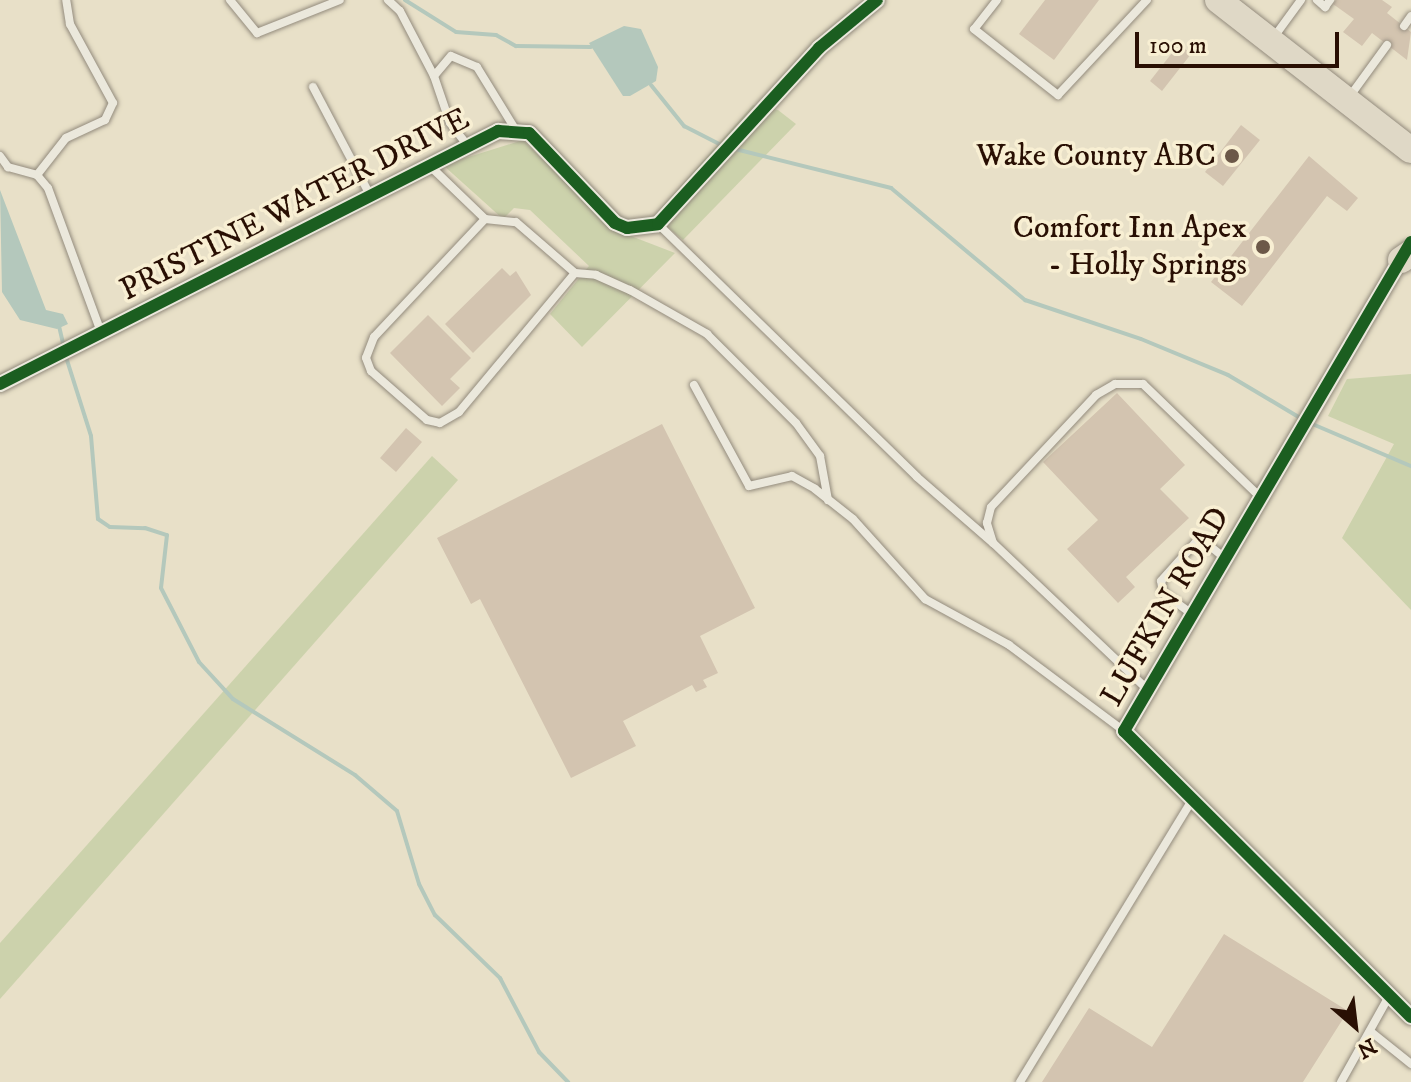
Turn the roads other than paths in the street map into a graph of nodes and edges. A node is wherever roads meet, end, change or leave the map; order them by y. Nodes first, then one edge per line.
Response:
1 (66, 0) edge
2 (230, 0) edge
3 (340, 0) edge
4 (388, 0) edge
5 (877, 0) edge
6 (997, 0) edge
7 (1147, 0) edge
8 (1218, 0) edge
9 (1301, 0) edge
10 (1317, 0) edge
11 (1330, 0) edge
12 (1411, 16) edge
13 (1404, 26) dead end
14 (1271, 41) junction
15 (1387, 45) dead end
16 (434, 76) junction
17 (313, 87) dead end
18 (1347, 100) junction
19 (517, 132) junction
20 (468, 146) junction
21 (1411, 150) edge
22 (0, 156) edge
23 (430, 166) junction
24 (37, 175) junction
25 (371, 196) junction
26 (485, 219) junction
27 (658, 224) junction
28 (1408, 252) edge
29 (575, 273) junction
30 (98, 334) junction
31 (0, 384) edge
32 (694, 385) dead end
33 (1260, 497) junction
34 (828, 500) junction
35 (993, 543) junction
36 (1225, 558) junction
37 (1192, 614) junction
38 (1148, 690) junction
39 (1124, 731) junction
40 (1193, 800) junction
41 (1390, 995) junction
42 (1411, 1017) edge
43 (1370, 1031) junction
44 (1411, 1064) edge
45 (1020, 1082) edge
46 (1341, 1082) edge

1 - 24 lane
2 - 3 lane
4 - 16 lane
5 - 27 street
6 - 7 lane
8 - 14 highway
9 - 14 lane
10 - 11 lane
12 - 13 lane
14 - 18 highway
15 - 18 lane
16 - 19 lane
16 - 20 lane
17 - 25 lane
18 - 21 highway
19 - 20 street, PRISTINE WATER DRIVE
19 - 27 street, PRISTINE WATER DRIVE
20 - 23 street, PRISTINE WATER DRIVE
22 - 24 lane
23 - 25 street, PRISTINE WATER DRIVE
23 - 26 lane
24 - 30 lane
25 - 30 street, PRISTINE WATER DRIVE
26 - 29 lane
26 - 29 lane
27 - 35 lane
28 - 33 street, LUFKIN ROAD
29 - 34 lane
30 - 31 street, PRISTINE WATER DRIVE
32 - 34 lane
33 - 35 lane
33 - 36 street, LUFKIN ROAD
34 - 39 lane
35 - 38 lane
36 - 37 street, LUFKIN ROAD
36 - 37 lane
37 - 38 street, LUFKIN ROAD
38 - 39 street, LUFKIN ROAD
39 - 40 street, LUFKIN ROAD
40 - 41 street, LUFKIN ROAD
40 - 45 lane
41 - 42 street, LUFKIN ROAD
41 - 43 lane
43 - 44 lane
43 - 46 lane

